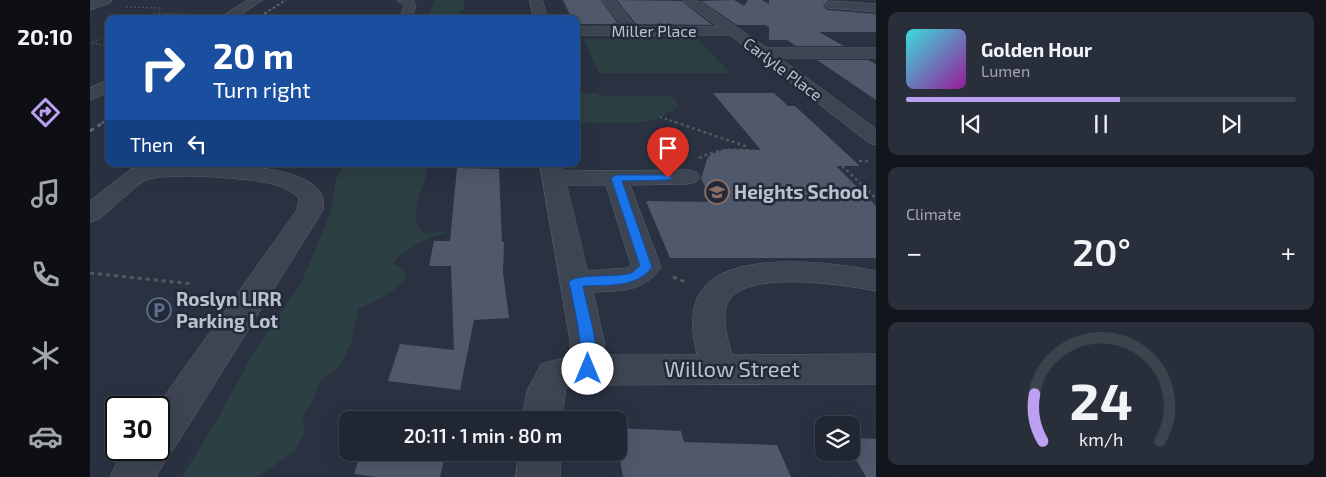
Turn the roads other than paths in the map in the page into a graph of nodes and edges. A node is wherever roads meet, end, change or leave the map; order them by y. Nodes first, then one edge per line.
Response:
1 (106, 0) edge
2 (257, 0) edge
3 (536, 0) edge
4 (609, 0) edge
5 (689, 0) edge
6 (409, 1) edge
7 (831, 5) dead end
8 (90, 6) edge
9 (876, 8) edge
10 (231, 15) edge
11 (407, 15) edge
12 (540, 15) edge
13 (580, 31) edge
14 (632, 31) junction
15 (732, 31) junction
16 (764, 53) junction
17 (876, 53) edge
18 (105, 86) edge
19 (90, 95) edge
20 (876, 139) edge
21 (130, 169) edge
22 (692, 169) road end
23 (553, 171) edge
24 (266, 172) edge
25 (616, 178) junction
26 (90, 214) edge
27 (876, 281) edge
28 (576, 282) junction
29 (588, 369) junction
30 (718, 369) junction
31 (876, 369) edge
32 (543, 411) edge
33 (170, 420) edge
34 (143, 461) edge
35 (539, 461) edge
36 (132, 477) edge
37 (538, 477) edge

1 - 8 street
2 - 10 street
3 - 12 street
4 - 14 street
5 - 15 street, Carlyle Place
6 - 11 street
7 - 9 street
13 - 14 street, Miller Place
14 - 15 street, Miller Place
15 - 16 street, Carlyle Place
16 - 17 street
16 - 20 street, Carlyle Place
18 - 19 street
21 - 24 street
21 - 26 street
22 - 25 street
23 - 25 street
23 - 28 street
24 - 33 street
25 - 28 street
27 - 30 street
28 - 29 street
29 - 30 street, Willow Street
29 - 32 street, Willow Street
30 - 31 street, Willow Street
34 - 36 street
35 - 37 street

